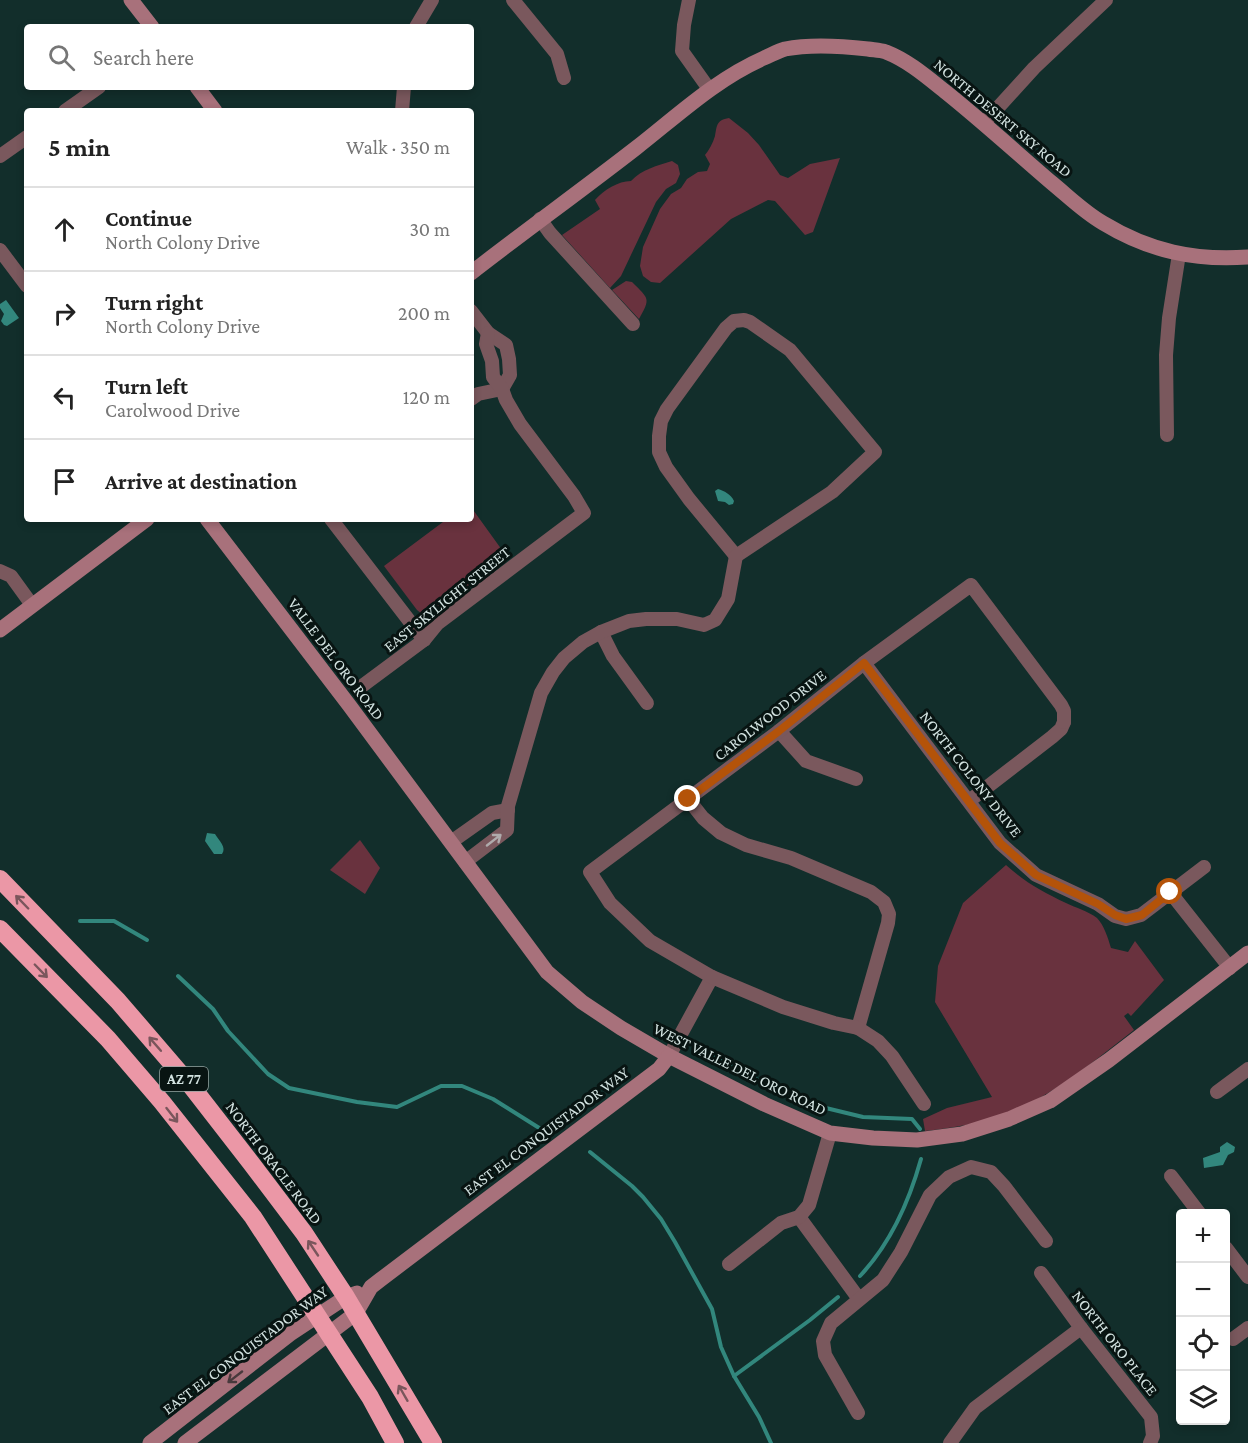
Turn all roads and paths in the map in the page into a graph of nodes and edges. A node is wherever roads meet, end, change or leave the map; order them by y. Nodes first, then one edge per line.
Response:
1 (131, 0) edge
2 (432, 0) edge
3 (513, 0) edge
4 (689, 0) edge
5 (1106, 0) edge
6 (150, 24) edge
7 (418, 24) edge
8 (564, 78) dead end
9 (709, 89) junction
10 (95, 90) edge
11 (198, 90) edge
12 (404, 90) edge
13 (68, 108) edge
14 (212, 108) edge
15 (402, 108) edge
16 (984, 123) junction
17 (24, 139) edge
18 (0, 156) edge
19 (534, 224) junction
20 (0, 250) edge
21 (1179, 254) junction
22 (1248, 257) edge
23 (474, 271) edge
24 (24, 282) edge
25 (474, 315) edge
26 (633, 324) dead end
27 (502, 389) junction
28 (474, 397) edge
29 (1167, 435) dead end
30 (143, 522) edge
31 (209, 522) edge
32 (333, 522) edge
33 (736, 556) junction
34 (0, 571) edge
35 (32, 605) junction
36 (0, 630) edge
37 (601, 632) junction
38 (424, 640) junction
39 (864, 663) junction
40 (358, 689) dead end
41 (647, 703) dead end
42 (779, 731) junction
43 (856, 779) dead end
44 (688, 799) junction
45 (969, 801) junction
46 (508, 810) junction
47 (436, 823) joint
48 (451, 842) junction
49 (465, 862) junction
50 (1204, 867) dead end
51 (0, 879) edge
52 (1170, 892) junction
53 (0, 929) edge
54 (1248, 953) edge
55 (1230, 968) junction
56 (712, 977) junction
57 (858, 1028) junction
58 (669, 1056) junction
59 (1248, 1069) edge
60 (1217, 1092) dead end
61 (924, 1104) dead end
62 (830, 1134) junction
63 (1171, 1176) dead end
64 (1196, 1209) edge
65 (799, 1217) junction
66 (1046, 1241) dead end
67 (1230, 1253) edge
68 (729, 1264) dead end
69 (1041, 1273) dead end
70 (1248, 1278) edge
71 (371, 1287) junction
72 (346, 1297) junction
73 (859, 1299) junction
74 (356, 1313) junction
75 (317, 1316) junction
76 (1082, 1328) junction
77 (1248, 1328) edge
78 (329, 1334) junction
79 (1233, 1339) dead end
80 (858, 1413) dead end
81 (175, 1424) junction
82 (1151, 1440) edge
83 (187, 1442) edge
84 (150, 1443) edge
85 (395, 1443) edge
86 (433, 1443) edge
87 (950, 1443) edge

1 - 6 street
2 - 7 street
3 - 8 street
4 - 9 street
5 - 16 street
9 - 16 street, NORTH DESERT SKY ROAD
9 - 19 street, NORTH DESERT SKY ROAD
10 - 13 street
11 - 14 street
12 - 15 street
16 - 21 street, NORTH DESERT SKY ROAD
17 - 18 street
19 - 23 street, NORTH DESERT SKY ROAD
19 - 26 street
20 - 24 street
21 - 22 street, NORTH DESERT SKY ROAD
21 - 29 street
25 - 27 street
27 - 28 street
27 - 38 street, EAST SKYLIGHT STREET
30 - 35 street
31 - 47 street, VALLE DEL ORO ROAD
32 - 38 street
33 - 33 street
33 - 37 street
34 - 35 street
35 - 36 street
37 - 41 street
37 - 46 street
38 - 40 street, EAST SKYLIGHT STREET
39 - 42 street, CAROLWOOD DRIVE
39 - 45 street, NORTH COLONY DRIVE
39 - 45 street, CAROLWOOD DRIVE
42 - 43 street
42 - 44 street, CAROLWOOD DRIVE
44 - 56 street, CAROLWOOD DRIVE
44 - 57 street
45 - 52 street, NORTH COLONY DRIVE
46 - 48 street
49 -> 46 street
47 - 48 street, WEST VALLE DEL ORO ROAD
48 - 49 street, WEST VALLE DEL ORO ROAD
49 - 58 street, WEST VALLE DEL ORO ROAD
50 - 52 street, NORTH COLONY DRIVE
72 -> 51 highway, NORTH ORACLE ROAD / AZ 77
52 - 55 street
53 -> 75 highway, AZ 77
54 - 55 street, WEST VALLE DEL ORO ROAD
55 - 62 street, WEST VALLE DEL ORO ROAD
56 - 57 street
56 - 58 street, EAST EL CONQUISTADOR WAY
57 - 61 street
58 - 62 street, WEST VALLE DEL ORO ROAD
58 - 71 street, EAST EL CONQUISTADOR WAY
59 - 60 street
62 - 65 street
63 - 64 street
65 - 68 street
65 - 73 street
66 - 73 street
67 - 70 street
69 - 76 street, NORTH ORO PLACE
71 - 72 street, EAST EL CONQUISTADOR WAY
71 - 74 street
72 - 74 highway, NORTH ORACLE ROAD / AZ 77
72 - 75 street, EAST EL CONQUISTADOR WAY
73 - 80 street
74 - 78 street
86 -> 74 highway, NORTH ORACLE ROAD / AZ 77
75 - 78 highway, AZ 77
75 -> 81 street, EAST EL CONQUISTADOR WAY
76 - 82 street, NORTH ORO PLACE
76 - 87 street
77 - 79 street
78 - 83 street
78 - 85 highway, AZ 77
81 - 83 street
81 - 84 street, EAST EL CONQUISTADOR WAY

